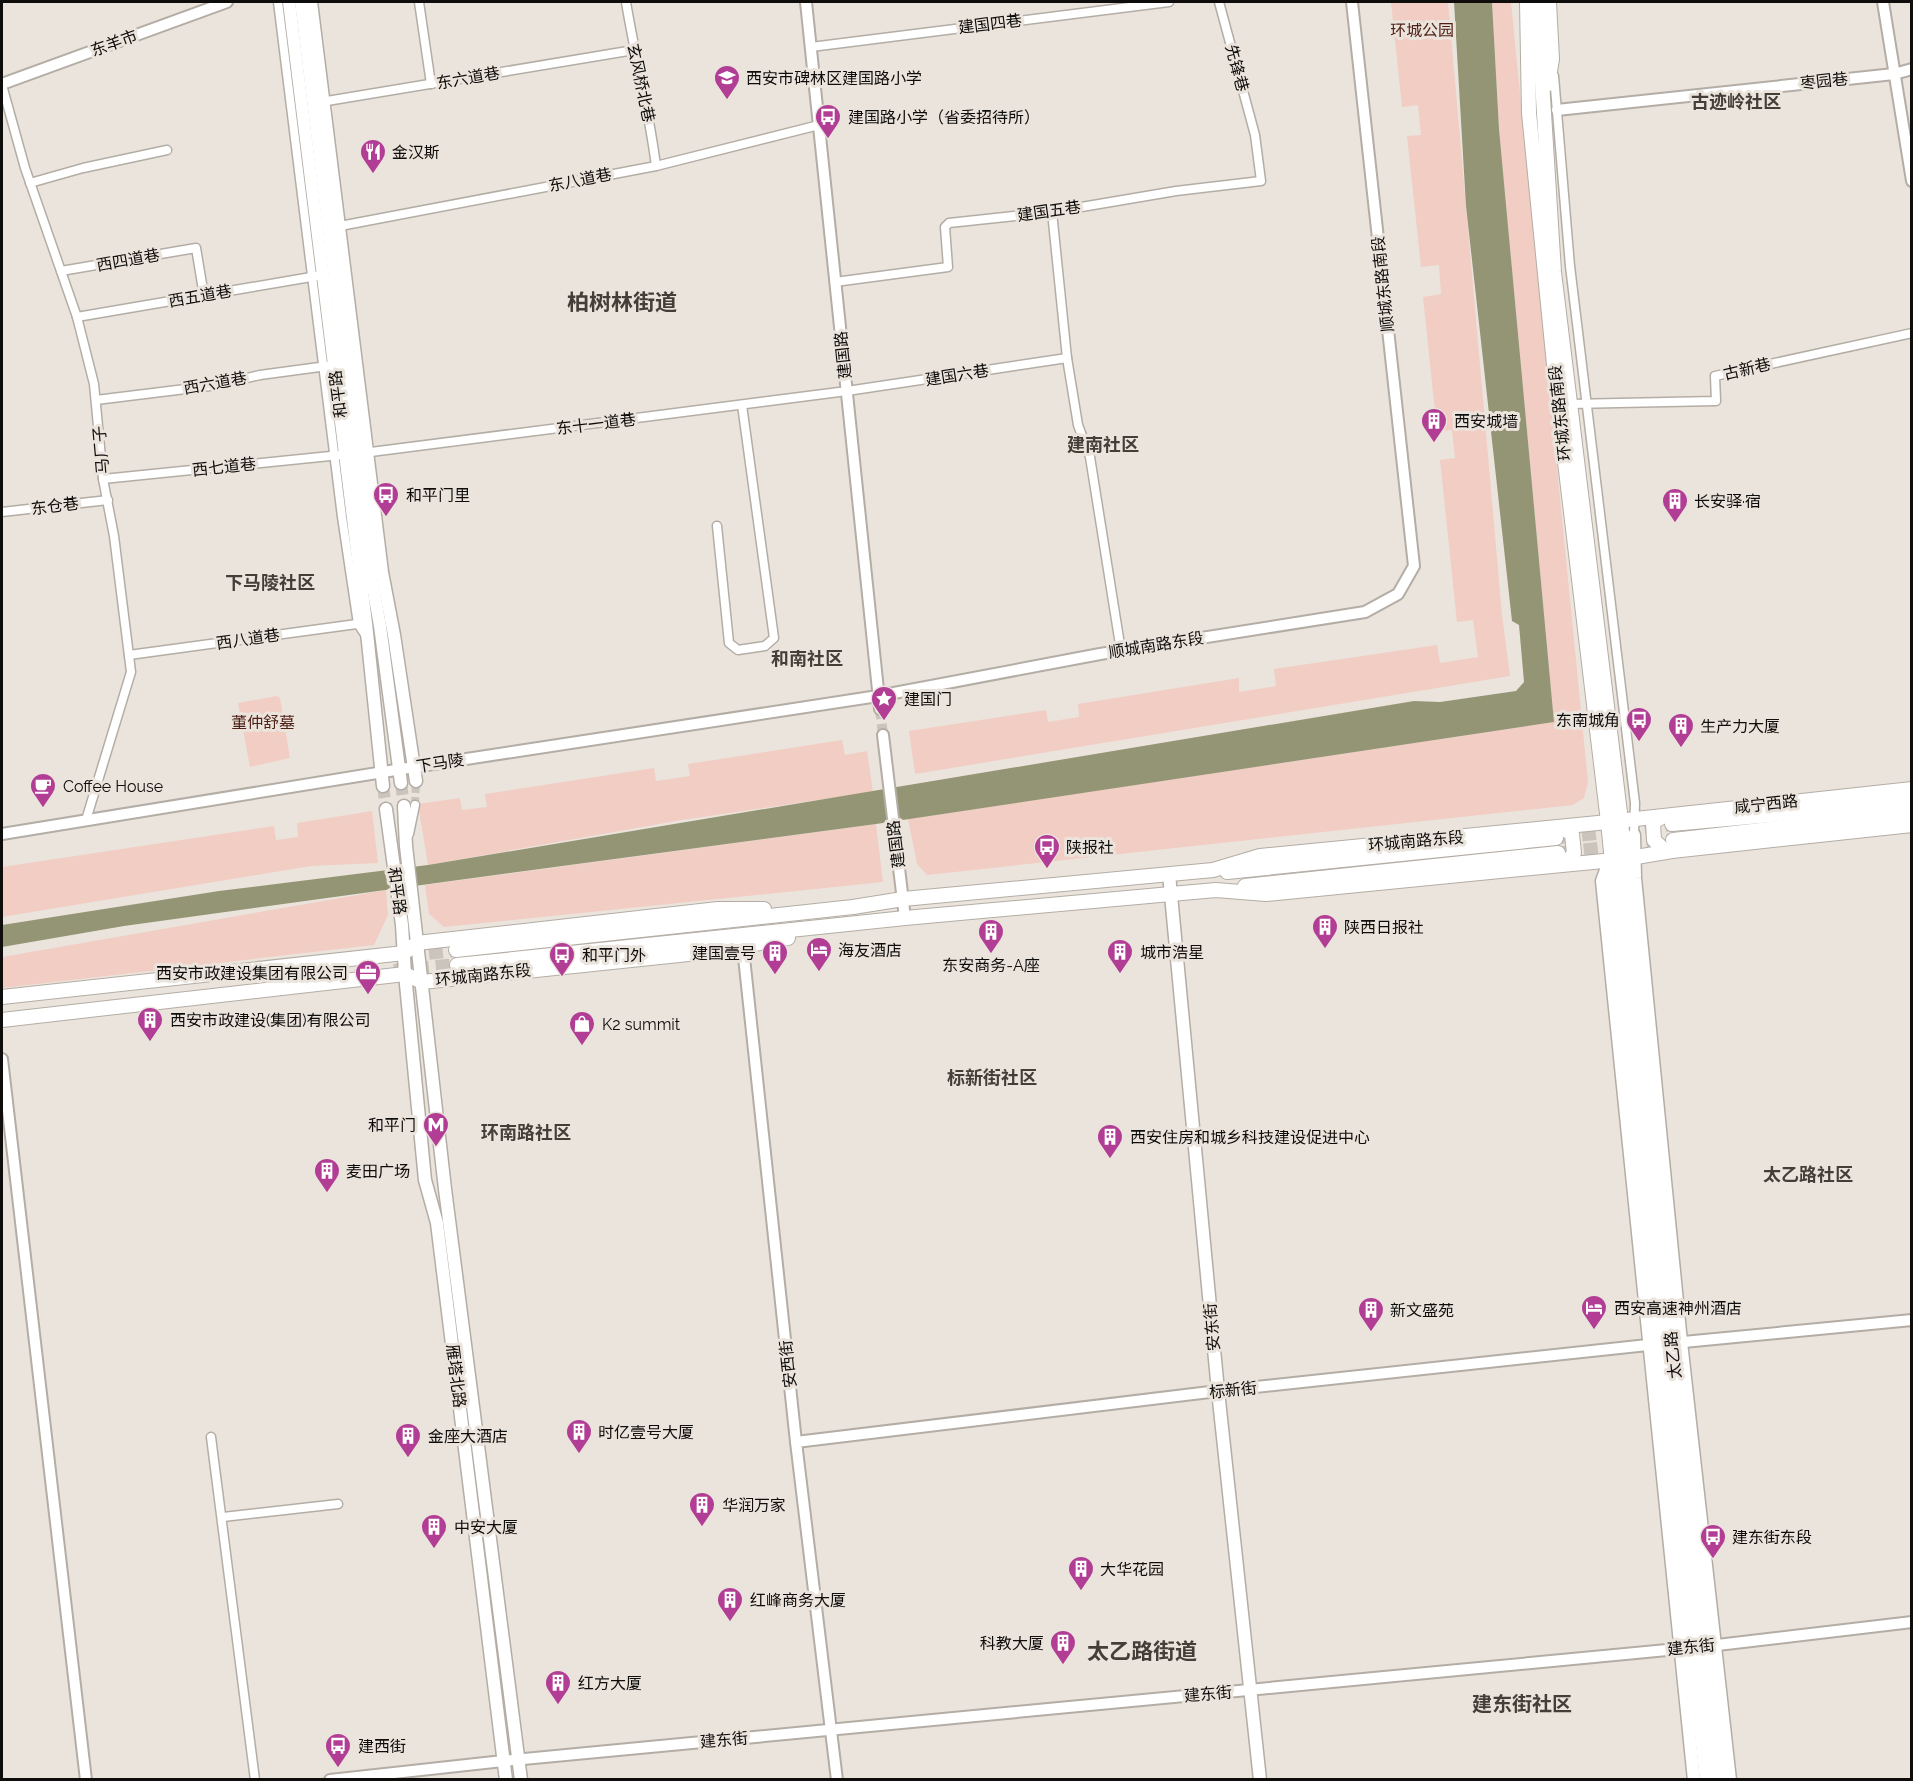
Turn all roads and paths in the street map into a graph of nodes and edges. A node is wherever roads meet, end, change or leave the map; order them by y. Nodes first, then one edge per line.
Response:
1 (227, 2) edge
2 (278, 2) edge
3 (289, 2) edge
4 (301, 2) edge
5 (311, 2) edge
6 (418, 2) edge
7 (626, 2) edge
8 (806, 2) edge
9 (1168, 2) edge
10 (1219, 2) edge
11 (1352, 2) edge
12 (1518, 2) edge
13 (1527, 2) edge
14 (1537, 2) edge
15 (1549, 2) edge
16 (1883, 2) edge
17 (811, 46) junction
18 (634, 50) junction
19 (1911, 69) edge
20 (1894, 74) junction
21 (2, 84) edge
22 (431, 84) junction
23 (313, 104) junction
24 (1551, 110) junction
25 (1529, 113) junction
26 (819, 125) junction
27 (1255, 135) joint
28 (167, 150) dead end
29 (656, 166) junction
30 (1910, 169) edge
31 (1911, 181) edge
32 (30, 183) junction
33 (1052, 212) junction
34 (339, 226) junction
35 (61, 271) junction
36 (318, 276) junction
37 (835, 282) junction
38 (204, 296) junction
39 (77, 317) junction
40 (1911, 333) edge
41 (1067, 358) junction
42 (329, 365) junction
43 (847, 391) junction
44 (96, 400) junction
45 (1588, 402) junction
46 (1570, 404) junction
47 (742, 405) junction
48 (351, 454) junction
49 (103, 479) junction
50 (108, 500) junction
51 (2, 512) edge
52 (717, 526) dead end
53 (1414, 566) joint
54 (362, 623) junction
55 (1121, 651) junction
56 (129, 655) junction
57 (878, 696) junction
58 (880, 709) tunnel mouth
59 (883, 735) tunnel mouth
60 (414, 767) junction
61 (399, 769) junction
62 (382, 772) junction
63 (416, 781) tunnel mouth
64 (401, 783) tunnel mouth
65 (383, 786) tunnel mouth
66 (1911, 789) edge
67 (1911, 802) edge
68 (409, 806) tunnel mouth
69 (386, 809) tunnel mouth
70 (1911, 813) edge
71 (86, 820) junction
72 (1669, 820) junction
73 (1621, 821) junction
74 (1911, 825) edge
75 (1559, 832) junction
76 (2, 834) edge
77 (1634, 836) joint
78 (1673, 845) junction
79 (1562, 858) junction
80 (1623, 858) junction
81 (1169, 874) junction
82 (1171, 894) junction
83 (903, 899) junction
84 (853, 907) junction
85 (905, 918) junction
86 (858, 923) junction
87 (417, 943) junction
88 (743, 948) junction
89 (456, 950) tunnel mouth
90 (404, 953) junction
91 (457, 965) tunnel mouth
92 (405, 974) junction
93 (422, 982) junction
94 (2, 997) edge
95 (2, 1020) edge
96 (2, 1059) edge
97 (1911, 1320) edge
98 (1665, 1343) junction
99 (1218, 1391) junction
100 (212, 1437) dead end
101 (796, 1442) junction
102 (338, 1504) dead end
103 (223, 1517) junction
104 (1911, 1622) edge
105 (1698, 1647) junction
106 (1251, 1690) junction
107 (831, 1730) junction
108 (519, 1759) junction
109 (503, 1761) junction
110 (86, 1779) edge
111 (255, 1779) edge
112 (330, 1779) edge
113 (506, 1779) edge
114 (522, 1779) edge
115 (837, 1779) edge
116 (1260, 1779) edge
117 (1694, 1779) edge
118 (1707, 1779) edge
119 (1718, 1779) edge
120 (1730, 1779) edge

1 - 21 street, 东羊市
2 - 36 street
3 - 23 main road, 和平路
4 - 23 main road, 和平路
5 - 23 main road
6 - 22 street
7 - 18 street, 玄风桥北巷
8 - 17 street, 建国路
9 - 17 street, 建国四巷
10 - 27 street, 先锋巷
11 - 53 street, 顺城东路南段
12 - 25 main road
13 - 25 main road, 环城东路南段
14 - 24 main road, 环城东路南段
15 - 24 main road
16 - 20 street
17 - 26 street, 建国路
18 - 22 street, 东六道巷
18 - 29 street, 玄风桥北巷
19 - 20 street, 枣园巷
20 - 24 street, 枣园巷
20 - 30 street
21 - 32 street, 马厂子
22 - 23 street, 东六道巷
23 - 34 main road
23 - 36 main road, 和平路
23 - 48 main road, 和平路
24 - 45 street
24 - 46 main road, 环城东路南段
25 - 73 main road, 环城东路南段
26 - 29 street, 东八道巷
26 - 37 street, 建国路
27 - 33 street, 建国五巷
28 - 32 street
29 - 34 street, 东八道巷
30 - 31 street
32 - 35 street, 马厂子
33 - 37 street, 建国五巷
33 - 41 street
34 - 48 main road
35 - 38 street, 西四道巷
35 - 39 street, 马厂子
36 - 38 street, 西五道巷
36 - 42 main road, 和平路
37 - 43 street, 建国路
38 - 39 street, 西五道巷
39 - 44 street, 马厂子
40 - 45 street, 古新巷
41 - 43 street, 建国六巷
41 - 55 street
42 - 44 street, 西六道巷
42 - 48 main road, 和平路
43 - 47 street, 东十一道巷
43 - 57 street, 建国路
44 - 49 street, 马厂子
45 - 46 street, 古新巷
45 - 73 street
46 - 73 main road, 环城东路南段
47 - 48 street, 东十一道巷
47 - 52 street
48 - 49 street, 西七道巷
48 - 54 main road, 和平路
48 - 60 main road
48 - 61 main road, 和平路
49 - 50 street, 马厂子
50 - 51 street, 东仓巷
50 - 56 street, 马厂子
53 - 55 street, 顺城南路东段
54 - 56 street, 西八道巷
54 - 62 main road, 和平路
55 - 57 street, 顺城南路东段
56 - 71 street, 马厂子
57 - 58 street, 建国路
57 - 60 street, 下马陵
59 - 83 street, 建国路
60 - 61 street, 下马陵
60 - 63 main road
61 - 62 street, 下马陵
61 - 64 main road, 和平路
62 - 65 main road, 和平路
62 - 71 street, 下马陵
66 - 72 main road, 咸宁西路
67 - 72 main road, 咸宁西路
68 - 87 main road, 雁塔北路
69 - 90 main road, 和平路
70 - 78 main road, 咸宁西路
71 - 76 street, 下马陵
72 - 73 main road, 咸宁西路
72 - 78 main road
73 - 75 main road, 环城南路东段
73 - 77 street
73 - 80 main road, 太乙路
74 - 78 main road, 咸宁西路
75 - 79 main road
75 - 81 main road, 环城南路东段
77 - 80 main road
78 - 80 main road, 咸宁西路
79 - 80 main road, 环城南路东段
79 - 82 main road, 环城南路东段
80 - 98 main road, 太乙路
80 - 98 main road
81 - 82 main road, 安东街
81 - 83 main road, 环城南路东段
82 - 85 main road, 环城南路东段
82 - 99 main road, 安东街
83 - 84 main road, 环城南路东段
83 - 85 street, 建国路
84 - 87 main road, 环城南路东段
84 - 89 main road, 环城南路东段
85 - 86 main road, 环城南路东段
86 - 88 main road, 环城南路东段
86 - 91 main road, 环城南路东段
87 - 90 main road
87 - 93 main road, 雁塔北路
88 - 93 main road, 环城南路东段
88 - 101 street, 安西街
90 - 92 main road, 和平路
90 - 94 main road
92 - 93 main road, 环城南路东段
92 - 95 main road
92 - 109 main road, 雁塔北路
93 - 108 main road, 雁塔北路
96 - 110 street
97 - 98 street, 标新街
98 - 99 street, 标新街
98 - 105 main road, 太乙路
98 - 105 main road
99 - 101 street, 标新街
99 - 106 main road, 安东街
100 - 103 street
101 - 107 street, 安西街
102 - 103 street
103 - 111 street
104 - 105 street, 建东街
105 - 106 street, 建东街
105 - 117 main road
105 - 118 main road, 太乙路
105 - 119 main road, 太乙路
105 - 120 main road
106 - 107 street, 建东街
106 - 116 main road, 安东街
107 - 108 street, 建东街
107 - 115 street, 安西街
108 - 109 street, 建东街
108 - 114 main road, 雁塔北路
109 - 112 street
109 - 113 main road, 雁塔北路

